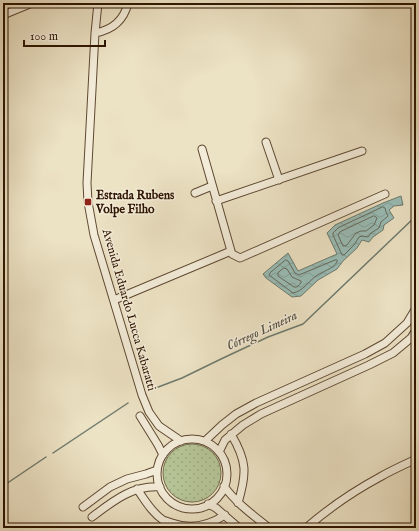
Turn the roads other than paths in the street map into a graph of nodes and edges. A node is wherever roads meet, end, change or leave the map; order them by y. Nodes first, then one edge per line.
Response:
1 (32, 3) edge
2 (98, 3) edge
3 (128, 3) edge
4 (3, 15) edge
5 (95, 33) junction
6 (266, 142) dead end
7 (202, 149) dead end
8 (362, 151) dead end
9 (279, 180) junction
10 (212, 186) junction
11 (194, 193) dead end
12 (385, 194) dead end
13 (216, 201) junction
14 (231, 251) junction
15 (114, 300) junction
16 (416, 308) edge
17 (413, 318) edge
18 (416, 330) edge
19 (289, 388) junction
20 (294, 399) junction
21 (140, 416) dead end
22 (231, 434) junction
23 (180, 441) junction
24 (204, 441) junction
25 (219, 452) junction
26 (163, 455) junction
27 (416, 459) edge
28 (157, 470) junction
29 (224, 486) junction
30 (160, 487) junction
31 (137, 489) junction
32 (238, 503) junction
33 (208, 504) junction
34 (83, 507) dead end
35 (225, 515) junction
36 (92, 517) dead end
37 (239, 528) edge
38 (269, 528) edge
39 (285, 528) edge
40 (296, 528) edge
41 (306, 528) edge

1 - 4 street
2 - 5 street, Avenida Eduardo Lucca Kabaratti
3 - 5 street
5 - 15 street, Avenida Eduardo Lucca Kabaratti
6 - 9 street
7 - 10 street
8 - 9 street
9 - 13 street
10 - 11 street
10 - 13 street
12 - 14 street
13 - 14 street
14 - 15 street
15 - 23 street, Avenida Eduardo Lucca Kabaratti
16 - 17 street
17 - 19 street
18 - 20 street
19 - 20 street
19 - 24 street
20 - 22 street
21 - 26 street
22 - 25 street
22 - 32 street
23 - 24 street
23 - 26 street
24 - 25 street
25 - 29 street
26 - 28 street
27 - 41 street
28 - 30 street
28 - 34 street
29 - 32 street
29 - 33 street
30 - 31 street
30 - 33 street
31 - 35 street
31 - 36 street
32 - 38 street
33 - 35 street
35 - 37 street
39 - 40 street

